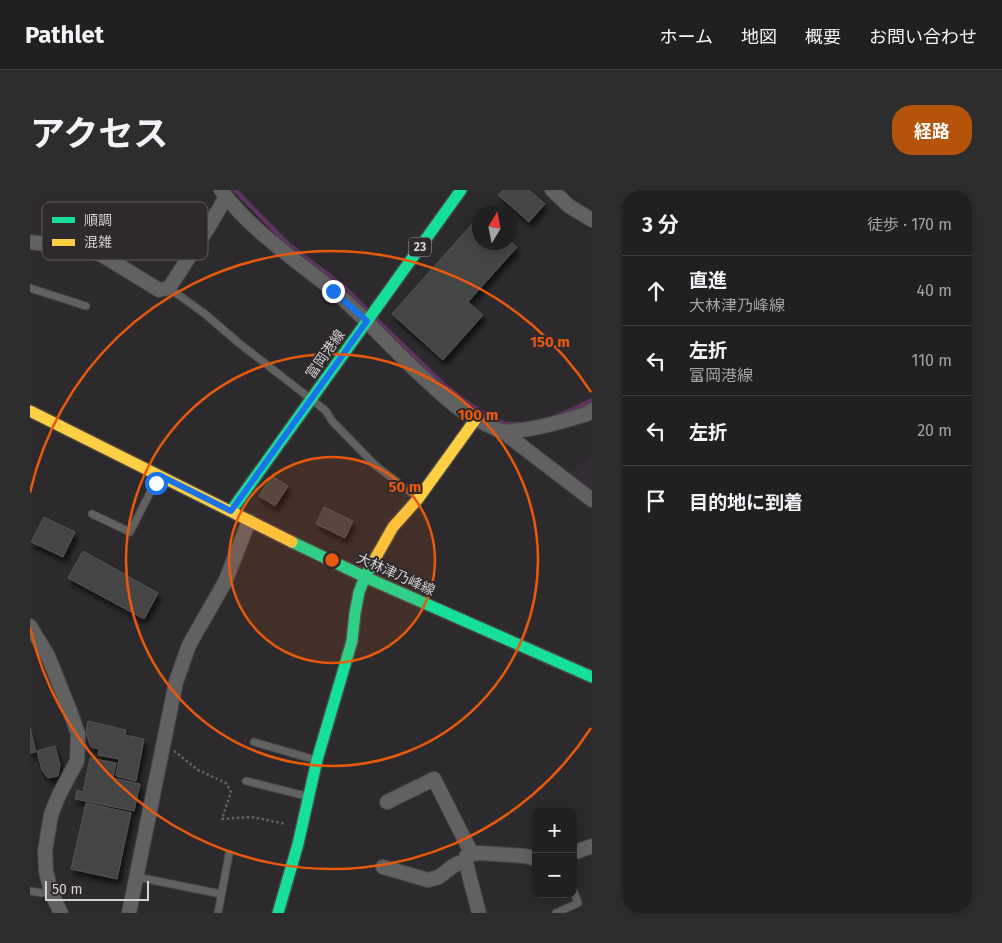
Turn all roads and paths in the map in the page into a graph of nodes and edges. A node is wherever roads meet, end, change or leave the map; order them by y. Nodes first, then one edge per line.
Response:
1 (461, 190) edge
2 (552, 190) edge
3 (224, 193) edge
4 (592, 220) edge
5 (208, 228) edge
6 (110, 260) edge
7 (187, 260) edge
8 (30, 288) edge
9 (169, 288) junction
10 (86, 306) dead end
11 (368, 320) junction
12 (311, 399) junction
13 (592, 410) edge
14 (30, 411) edge
15 (475, 420) junction
16 (502, 431) junction
17 (159, 475) junction
18 (418, 499) junction
19 (592, 500) edge
20 (231, 511) junction
21 (92, 514) dead end
22 (249, 522) junction
23 (365, 577) junction
24 (30, 626) edge
25 (592, 677) edge
26 (254, 742) dead end
27 (163, 743) junction
28 (317, 760) junction
29 (246, 781) dead end
30 (309, 797) junction
31 (387, 802) dead end
32 (302, 827) junction
33 (592, 846) edge
34 (577, 852) edge
35 (229, 854) dead end
36 (469, 858) junction
37 (532, 858) edge
38 (383, 867) dead end
39 (137, 877) junction
40 (30, 891) edge
41 (51, 892) junction
42 (222, 894) junction
43 (576, 898) edge
44 (61, 913) edge
45 (129, 913) edge
46 (218, 913) edge
47 (278, 913) edge
48 (479, 913) edge
49 (556, 913) edge

1 - 11 main road, 富岡港線 / 23
2 - 4 street
3 - 5 street
3 - 11 street
6 - 9 street
7 - 9 street
8 - 10 lane
9 - 12 lane
11 - 12 main road, 富岡港線 / 23
11 - 15 street
12 - 18 lane
12 - 20 main road, 富岡港線 / 23
13 - 16 street
14 - 17 main road, 大林津乃峰線
15 - 16 street
15 - 18 main road
16 - 19 street
17 - 20 main road, 大林津乃峰線
17 - 21 lane
18 - 23 main road
20 - 22 main road, 大林津乃峰線
22 - 23 main road, 大林津乃峰線
22 - 27 street
23 - 25 main road, 大林津乃峰線
23 - 28 main road
24 - 41 street
26 - 28 lane
27 - 32 path
27 - 39 street
28 - 30 main road
29 - 30 lane
30 - 32 main road
31 - 36 street
32 - 47 main road
33 - 34 street
35 - 42 lane
36 - 37 street
36 - 38 street
36 - 48 street
39 - 42 lane
39 - 45 street
40 - 41 lane
41 - 44 street
42 - 46 lane
43 - 49 lane

